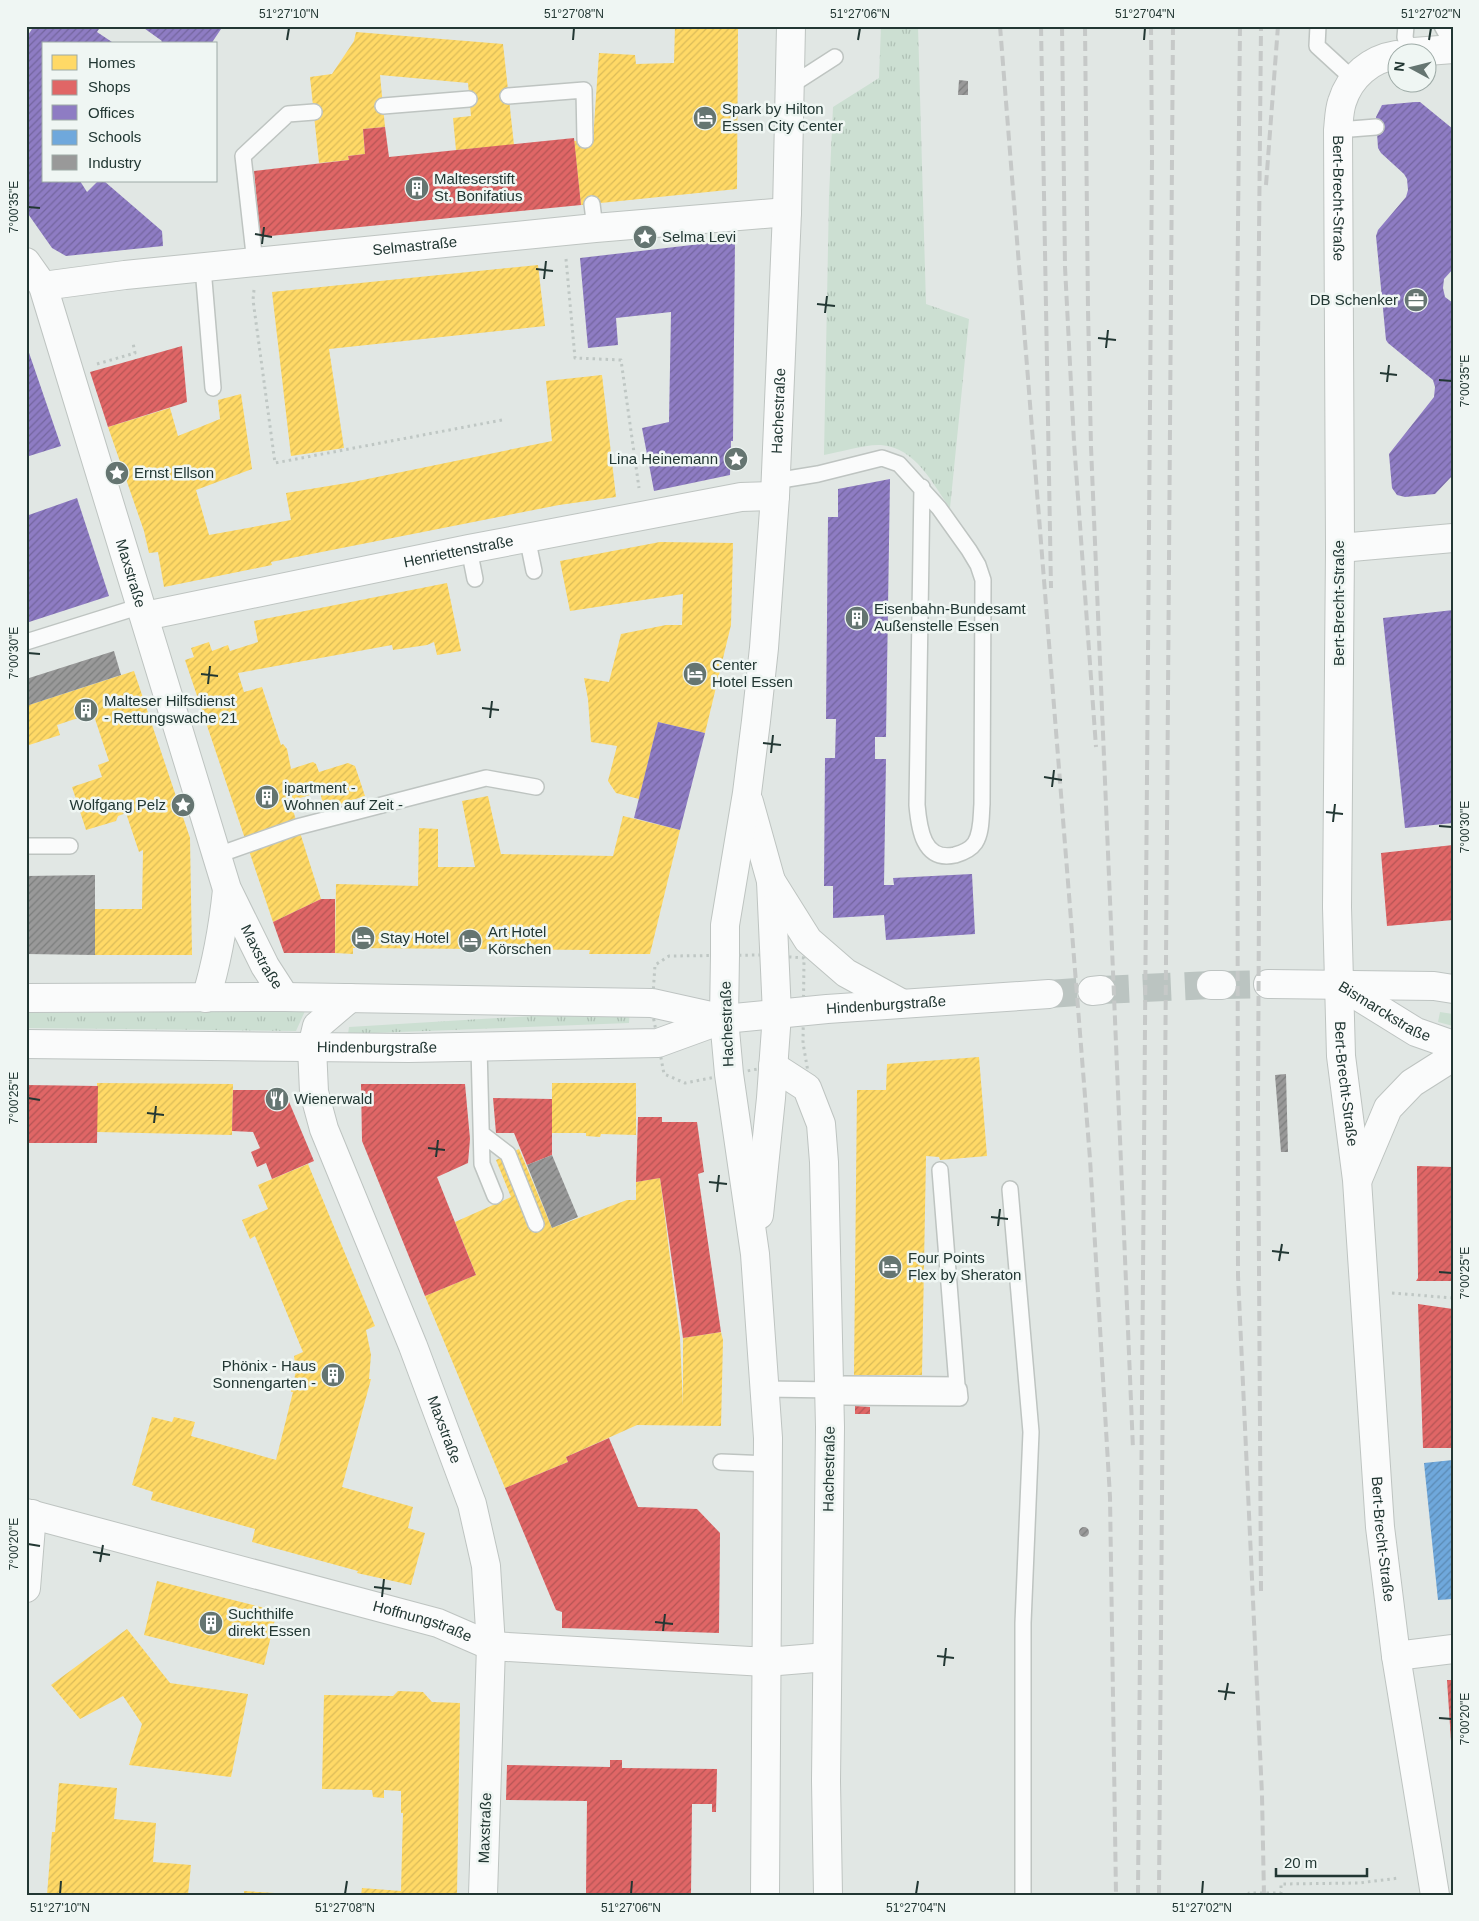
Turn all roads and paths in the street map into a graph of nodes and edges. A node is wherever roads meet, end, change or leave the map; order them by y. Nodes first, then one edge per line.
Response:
1 (791, 26) edge
2 (1318, 26) edge
3 (1406, 26) edge
4 (1442, 26) edge
5 (1406, 42) edge
6 (1453, 48) edge
7 (1436, 50) edge
8 (835, 57) dead end
9 (1386, 57) edge
10 (1353, 80) junction
11 (790, 86) junction
12 (508, 96) dead end
13 (469, 99) dead end
14 (383, 106) dead end
15 (314, 112) dead end
16 (1376, 128) dead end
17 (1338, 130) junction
18 (585, 140) dead end
19 (787, 212) junction
20 (563, 231) junction
21 (26, 262) edge
22 (255, 262) junction
23 (203, 268) junction
24 (43, 286) junction
25 (133, 343) dead end
26 (70, 373) junction
27 (213, 388) dead end
28 (502, 420) dead end
29 (922, 487) junction
30 (775, 489) junction
31 (642, 516) junction
32 (527, 537) junction
33 (1453, 538) edge
34 (1340, 548) junction
35 (469, 549) junction
36 (534, 571) dead end
37 (475, 580) dead end
38 (143, 611) junction
39 (26, 642) edge
40 (536, 787) dead end
41 (747, 793) junction
42 (26, 846) edge
43 (70, 846) dead end
44 (218, 855) junction
45 (771, 881) junction
46 (227, 889) junction
47 (701, 956) dead end
48 (653, 984) dead end
49 (1268, 984) tunnel mouth
50 (1340, 985) junction
51 (1453, 989) edge
52 (1049, 994) tunnel mouth
53 (285, 997) junction
54 (26, 998) edge
55 (206, 998) junction
56 (350, 998) junction
57 (901, 1003) junction
58 (777, 1014) junction
59 (724, 1019) junction
60 (26, 1044) edge
61 (1453, 1045) edge
62 (312, 1047) junction
63 (479, 1047) junction
64 (1453, 1056) edge
65 (662, 1064) dead end
66 (773, 1066) junction
67 (699, 1080) dead end
68 (482, 1134) junction
69 (940, 1170) dead end
70 (1357, 1180) junction
71 (1010, 1190) dead end
72 (495, 1196) dead end
73 (536, 1224) dead end
74 (755, 1254) junction
75 (1364, 1291) junction
76 (1453, 1298) edge
77 (765, 1389) junction
78 (959, 1389) dead end
79 (832, 1390) junction
80 (721, 1462) dead end
81 (768, 1464) junction
82 (29, 1514) edge
83 (26, 1588) edge
84 (491, 1646) junction
85 (1453, 1649) edge
86 (1396, 1656) junction
87 (827, 1657) junction
88 (766, 1662) junction
89 (1399, 1878) dead end
90 (483, 1895) edge
91 (765, 1895) edge
92 (828, 1895) edge
93 (1023, 1895) edge
94 (1249, 1895) edge
95 (1436, 1895) edge

1 - 11 street, Hachestraße
2 - 10 lane
3 - 5 lane
4 - 6 lane
6 - 7 street
8 - 11 lane
9 - 10 street, Bert-Brecht-Straße
10 - 17 street, Bert-Brecht-Straße
11 - 19 street, Hachestraße
12 - 18 lane
13 - 14 lane
15 - 22 lane
16 - 17 lane
17 - 34 street, Bert-Brecht-Straße
19 - 20 street, Selmastraße
19 - 30 street, Hachestraße
20 - 22 street, Selmastraße
20 - 31 path
21 - 24 street, Maxstraße
22 - 23 street, Selmastraße
22 - 28 path
23 - 24 street, Selmastraße
23 - 27 lane
24 - 26 street, Maxstraße
25 - 26 path
26 - 38 street, Maxstraße
29 - 29 lane
29 - 30 lane
30 - 31 street, Henriettenstraße
30 - 41 street, Hachestraße
31 - 32 street, Henriettenstraße
32 - 35 street, Henriettenstraße
32 - 36 lane
33 - 34 street
34 - 50 street, Bert-Brecht-Straße
35 - 37 lane
35 - 38 street, Henriettenstraße
38 - 39 lane
38 - 44 street, Maxstraße
40 - 44 lane
41 - 45 street, Hachestraße
41 - 59 street, Hachestraße
42 - 43 lane
44 - 46 street, Maxstraße
45 - 57 street
45 - 58 street, Hachestraße
46 - 53 street, Maxstraße
46 - 55 street, Maxstraße
47 - 48 path
49 - 50 street
50 - 51 street, Bismarckstraße
50 - 61 street, Bismarckstraße
50 - 70 street, Bert-Brecht-Straße
52 - 57 street, Hindenburgstraße
53 - 55 street, Hindenburgstraße
53 - 56 street, Hindenburgstraße
54 - 55 street, Hindenburgstraße
56 - 59 street, Hindenburgstraße
56 - 62 street, Maxstraße
57 - 58 street, Hindenburgstraße
58 - 59 street, Hindenburgstraße
58 - 66 street, Hachestraße
59 - 63 street, Hindenburgstraße
59 - 74 street, Hachestraße
60 - 62 street, Hindenburgstraße
62 - 63 street, Hindenburgstraße
62 - 84 street, Maxstraße
63 - 68 lane
64 - 70 street, Bert-Brecht-Straße
65 - 67 path
66 - 74 street, Hachestraße
66 - 79 street, Hachestraße
68 - 72 lane
68 - 73 lane
69 - 79 lane
70 - 75 street, Bert-Brecht-Straße
71 - 93 lane
74 - 77 street, Hachestraße
75 - 76 path
75 - 86 street, Bert-Brecht-Straße
77 - 79 lane
77 - 81 street, Hachestraße
78 - 79 lane
79 - 87 street, Hachestraße
80 - 81 lane
81 - 88 street, Hachestraße
82 - 83 street
82 - 84 street, Hoffnungstraße
84 - 88 street, Hoffnungstraße
84 - 90 street, Maxstraße
85 - 86 street
86 - 95 street, Bert-Brecht-Straße
87 - 88 street, Hoffnungstraße
87 - 92 street, Hachestraße
88 - 91 street, Hachestraße
89 - 94 path

